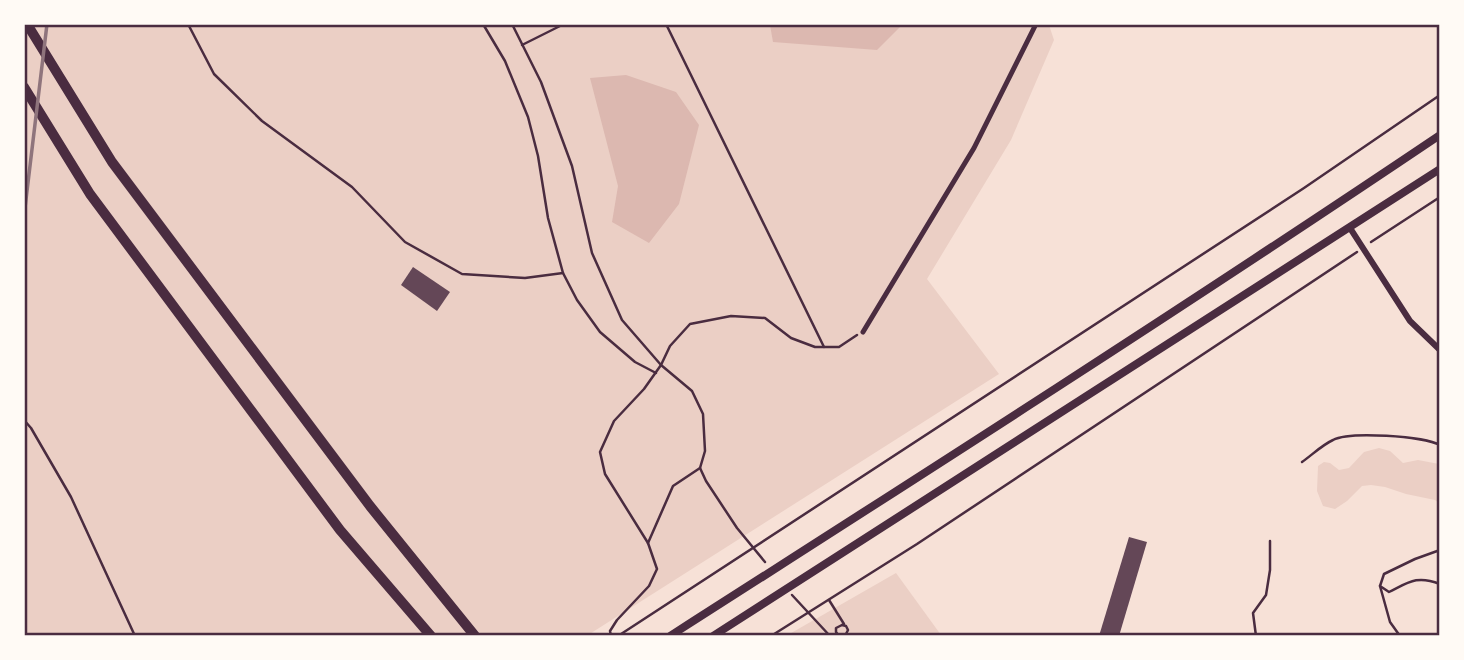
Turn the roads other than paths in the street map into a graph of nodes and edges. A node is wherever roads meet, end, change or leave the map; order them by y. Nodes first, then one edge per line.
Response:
1 (27, 24) edge
2 (1036, 24) edge
3 (24, 87) edge
4 (1440, 135) edge
5 (1440, 169) edge
6 (1350, 228) junction
7 (863, 332) road end
8 (1440, 351) edge
9 (1440, 445) edge
10 (1302, 462) dead end
11 (1270, 541) dead end
12 (1440, 550) edge
13 (1440, 584) edge
14 (1380, 586) junction
15 (431, 635) edge
16 (475, 635) edge
17 (670, 635) edge
18 (712, 635) edge
19 (1256, 635) edge
20 (1400, 635) edge

1 - 16 highway
2 - 7 street
3 - 15 highway
4 - 17 main road
5 - 6 main road
6 - 8 street
6 - 18 main road
9 - 10 lane
11 - 19 lane
12 - 14 lane
13 - 14 lane
14 - 20 lane

